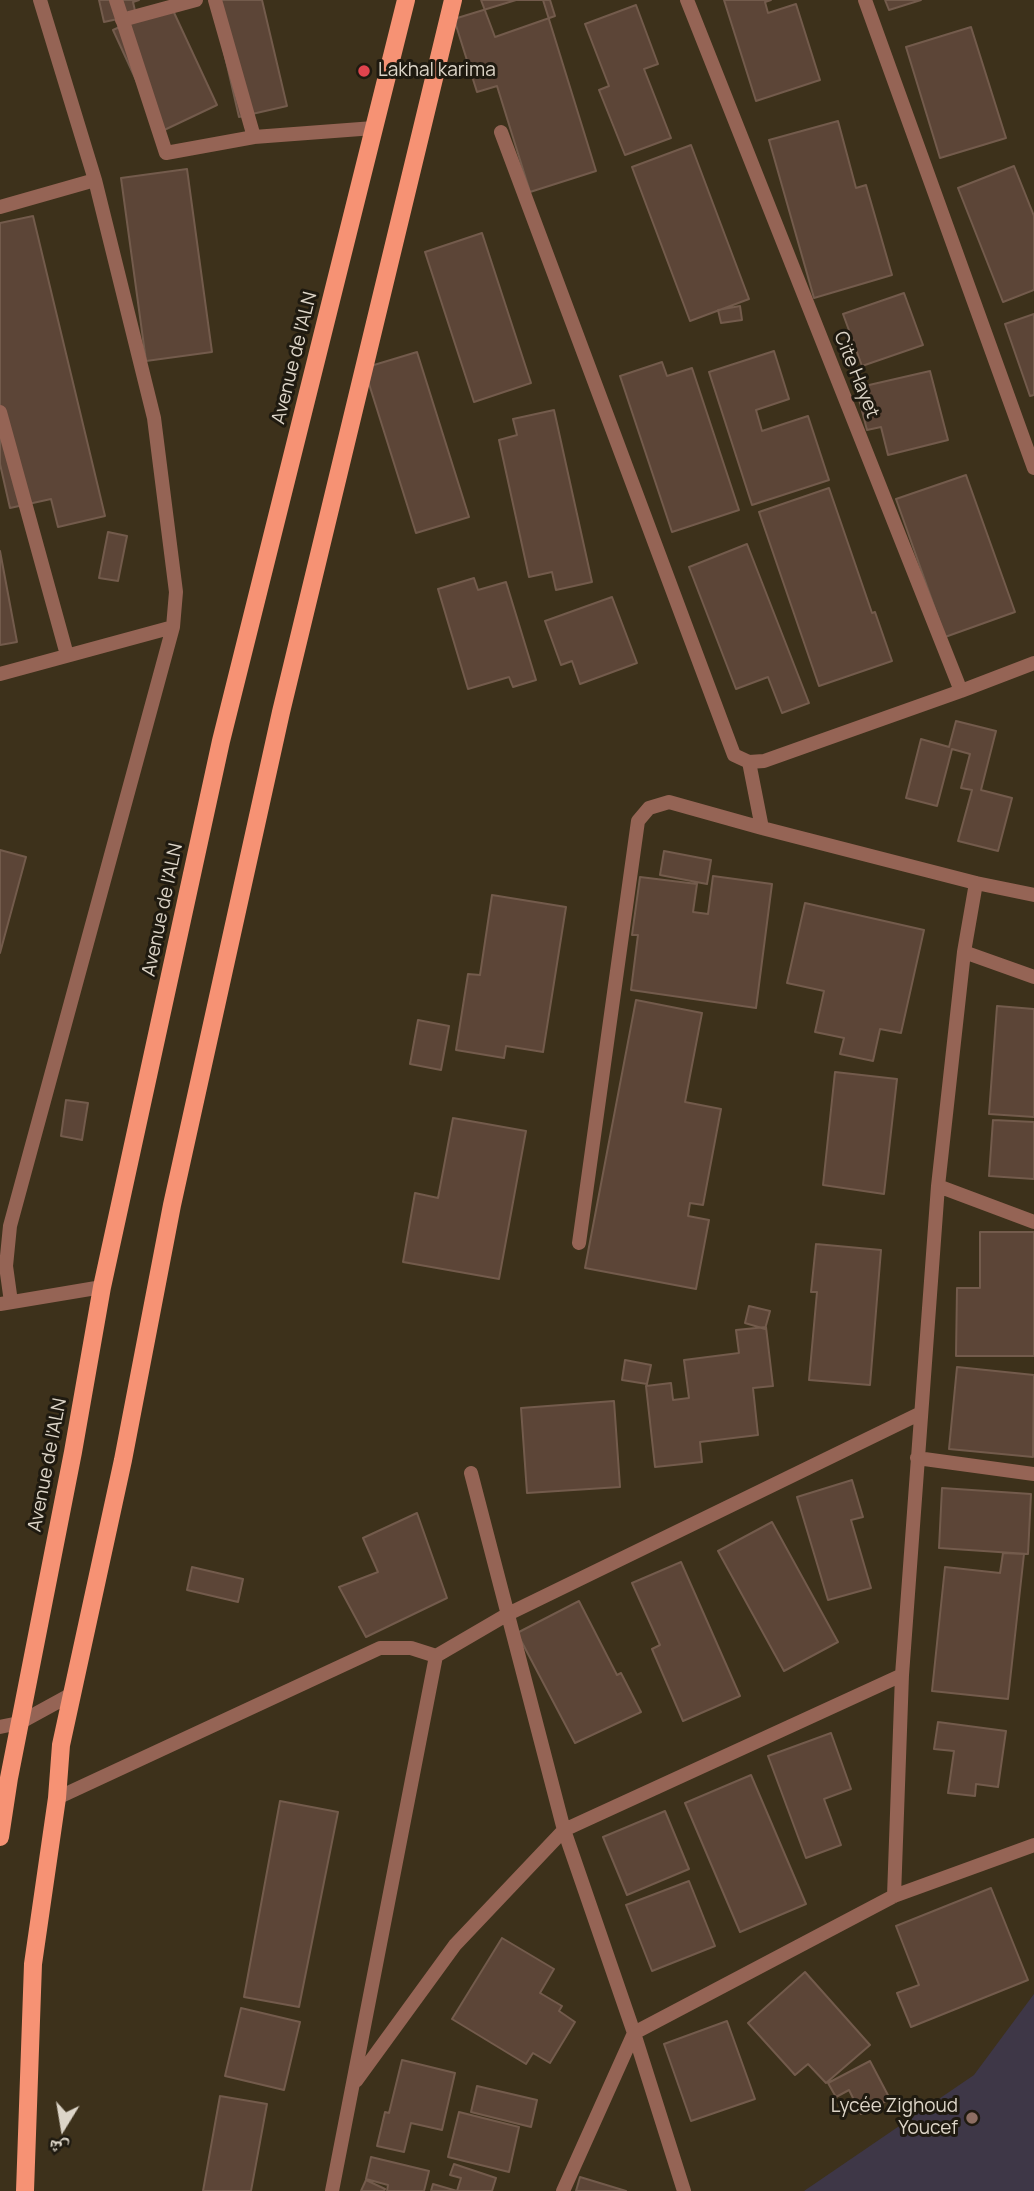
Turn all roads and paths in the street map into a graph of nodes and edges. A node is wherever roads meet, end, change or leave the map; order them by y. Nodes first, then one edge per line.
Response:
1 (40, 0) edge
2 (117, 0) edge
3 (196, 0) edge
4 (215, 0) edge
5 (406, 0) edge
6 (453, 0) edge
7 (687, 0) edge
8 (865, 0) edge
9 (122, 20) junction
10 (374, 128) junction
11 (501, 132) dead end
12 (254, 137) junction
13 (95, 180) junction
14 (0, 207) edge
15 (0, 412) edge
16 (1034, 468) edge
17 (173, 627) junction
18 (68, 656) junction
19 (1034, 663) edge
20 (0, 674) edge
21 (961, 691) junction
22 (748, 762) junction
23 (762, 828) junction
24 (976, 883) junction
25 (1034, 895) edge
26 (964, 952) junction
27 (1034, 977) edge
28 (938, 1186) junction
29 (1034, 1222) edge
30 (579, 1243) dead end
31 (102, 1287) junction
32 (5, 1303) edge
33 (921, 1413) junction
34 (917, 1458) junction
35 (471, 1473) dead end
36 (1034, 1474) edge
37 (508, 1614) junction
38 (436, 1656) junction
39 (902, 1675) junction
40 (72, 1694) junction
41 (19, 1723) junction
42 (0, 1727) edge
43 (57, 1798) junction
44 (0, 1827) edge
45 (565, 1830) junction
46 (0, 1837) edge
47 (1034, 1845) edge
48 (894, 1896) junction
49 (634, 2033) junction
50 (352, 2086) junction
51 (25, 2191) edge
52 (332, 2191) edge
53 (563, 2191) edge
54 (684, 2191) edge

1 - 13 street
2 - 9 street
3 - 9 street
4 - 12 street
5 - 10 main road, Avenue de l'ALN
6 - 40 main road
7 - 21 street, Cite Hayet
8 - 16 street
9 - 12 street
10 - 12 street
10 - 31 main road, Avenue de l'ALN
11 - 22 street
13 - 14 street
13 - 17 street
15 - 18 street
17 - 18 street
17 - 32 street
18 - 20 street
19 - 21 street
21 - 22 street
22 - 23 street
23 - 24 street
23 - 30 street
24 - 25 street
24 - 26 street
26 - 27 street
26 - 28 street
28 - 29 street
28 - 33 street
31 - 32 street
31 - 41 main road, Avenue de l'ALN
33 - 34 street
33 - 37 street
34 - 36 street
34 - 39 street
35 - 37 street
37 - 38 street
37 - 45 street
38 - 43 street
38 - 50 street
39 - 45 street
39 - 48 street
40 - 41 street
40 - 43 main road
41 - 42 street
41 - 44 main road, Avenue de l'ALN
43 - 51 main road
44 - 46 main road, Avenue de l'ALN
45 - 49 street
45 - 50 street
47 - 48 street
48 - 49 street
49 - 53 street
49 - 54 street
50 - 52 street

